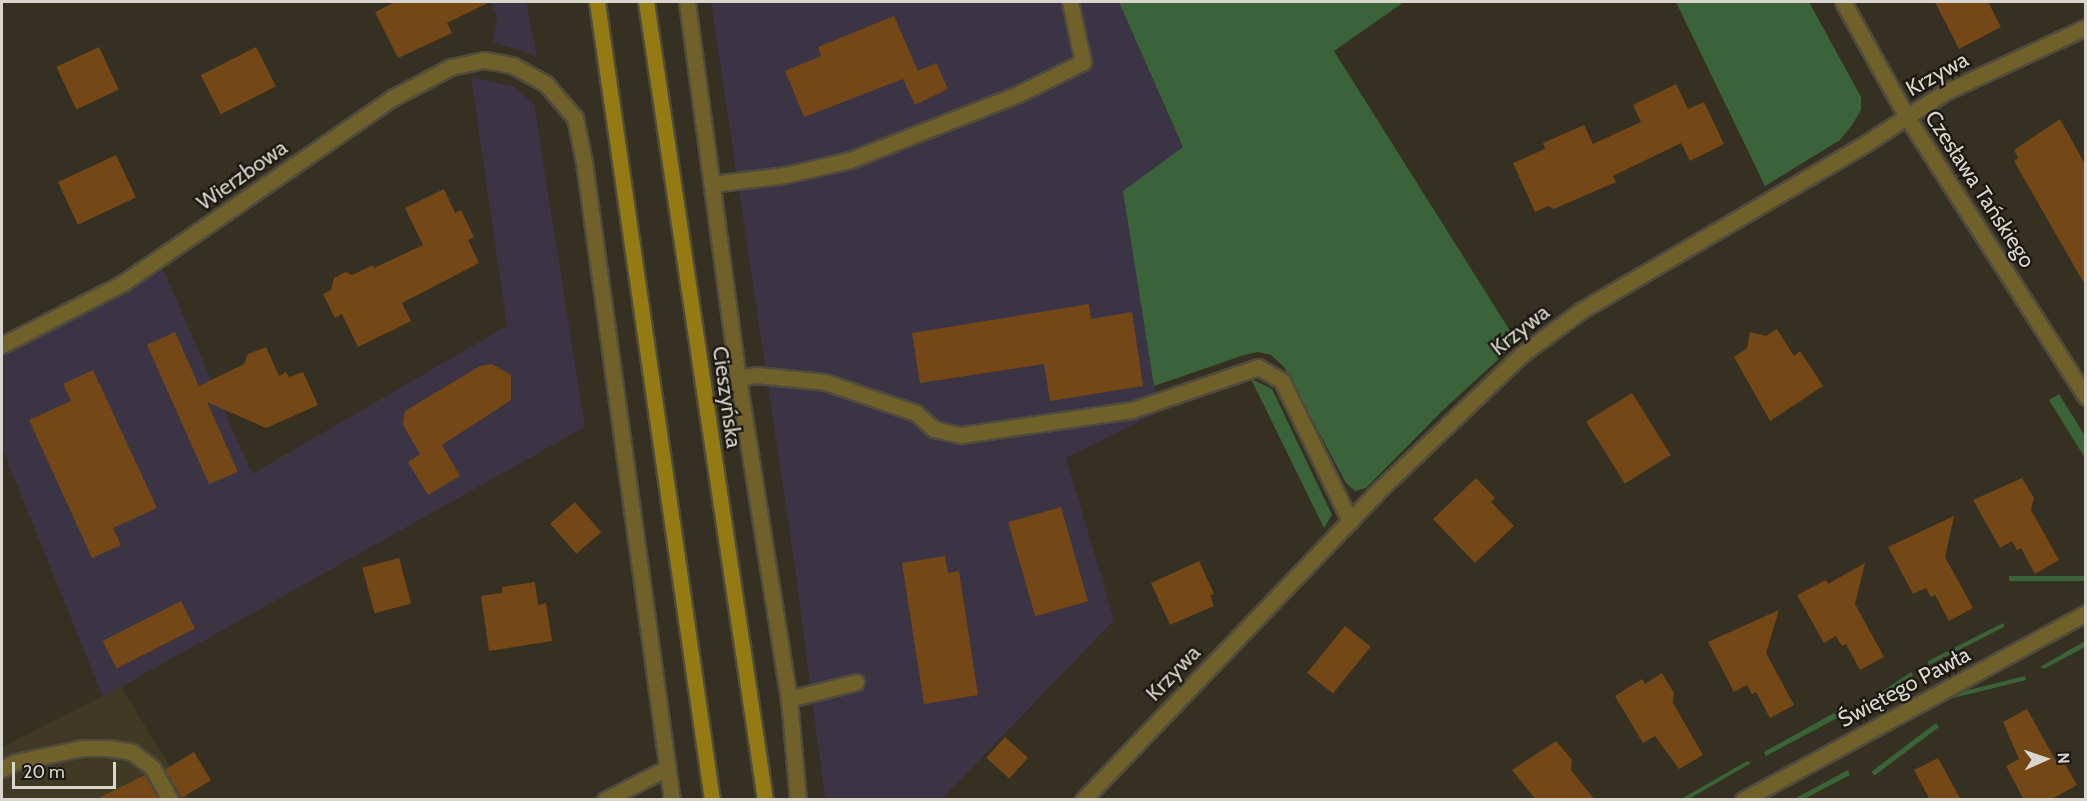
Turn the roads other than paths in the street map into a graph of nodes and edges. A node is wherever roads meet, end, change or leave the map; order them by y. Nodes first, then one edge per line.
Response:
1 (597, 2) edge
2 (646, 2) edge
3 (687, 2) edge
4 (1070, 2) edge
5 (1843, 2) edge
6 (2085, 27) edge
7 (1907, 117) junction
8 (712, 184) junction
9 (2, 345) edge
10 (738, 378) junction
11 (2085, 397) edge
12 (1350, 521) junction
13 (2085, 613) edge
14 (856, 682) dead end
15 (789, 699) junction
16 (667, 768) junction
17 (2, 769) edge
18 (170, 800) edge
19 (605, 800) edge
20 (672, 800) edge
21 (712, 800) edge
22 (765, 800) edge
23 (798, 800) edge
24 (1083, 800) edge
25 (1743, 800) edge

1 - 21 main road
2 - 22 main road, Cieszyńska
3 - 8 street
4 - 8 street
5 - 7 street, Czesława Tańskiego
6 - 7 street, Krzywa
7 - 11 street, Czesława Tańskiego
7 - 12 street, Krzywa
8 - 10 street
9 - 16 street, Wierzbowa
10 - 12 street
10 - 15 street
12 - 24 street, Krzywa
13 - 25 street, Świętego Pawła
14 - 15 street
15 - 23 street
16 - 19 street
16 - 20 street
17 - 18 street

